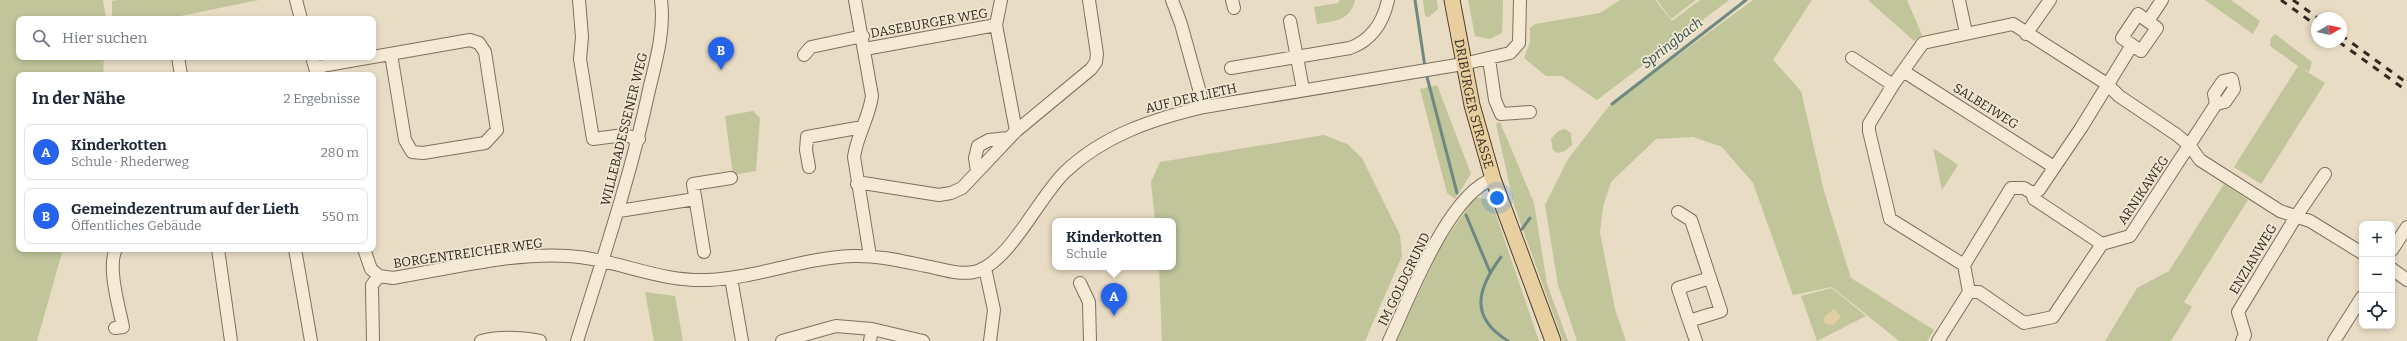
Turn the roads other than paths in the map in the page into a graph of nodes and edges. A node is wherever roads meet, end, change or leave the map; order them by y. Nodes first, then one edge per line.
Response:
1 (296, 0) edge
2 (579, 0) edge
3 (662, 0) edge
4 (856, 0) edge
5 (1000, 0) edge
6 (1089, 0) edge
7 (1172, 0) edge
8 (1388, 0) edge
9 (1452, 0) edge
10 (1520, 0) edge
11 (1959, 0) edge
12 (2050, 0) edge
13 (2162, 0) edge
14 (300, 16) edge
15 (1290, 21) dead end
16 (2148, 21) junction
17 (996, 25) junction
18 (1966, 33) junction
19 (2026, 34) junction
20 (863, 36) junction
21 (2132, 45) junction
22 (865, 49) junction
23 (391, 54) junction
24 (804, 55) dead end
25 (376, 57) edge
26 (1296, 57) junction
27 (1489, 58) junction
28 (1852, 58) dead end
29 (178, 60) edge
30 (356, 60) edge
31 (1463, 64) junction
32 (315, 67) edge
33 (1230, 68) dead end
34 (1903, 71) junction
35 (180, 72) edge
36 (2107, 84) junction
37 (1893, 85) junction
38 (1303, 89) junction
39 (2216, 104) dead end
40 (1204, 107) junction
41 (1530, 112) dead end
42 (861, 130) junction
43 (1012, 135) junction
44 (638, 139) junction
45 (2190, 146) junction
46 (809, 167) dead end
47 (2054, 167) junction
48 (2325, 174) dead end
49 (731, 178) dead end
50 (1493, 179) junction
51 (857, 184) junction
52 (2032, 193) junction
53 (695, 199) junction
54 (619, 211) junction
55 (1678, 212) dead end
56 (2296, 215) junction
57 (2407, 227) edge
58 (2102, 244) junction
59 (2395, 245) edge
60 (2359, 251) edge
61 (115, 252) edge
62 (218, 252) edge
63 (296, 252) edge
64 (365, 252) edge
65 (704, 252) dead end
66 (870, 256) junction
67 (602, 262) junction
68 (1964, 265) junction
69 (986, 268) junction
70 (2395, 271) edge
71 (379, 276) junction
72 (731, 278) junction
73 (1710, 278) junction
74 (2407, 280) edge
75 (1080, 283) dead end
76 (1969, 292) junction
77 (2359, 302) edge
78 (1689, 321) junction
79 (115, 328) dead end
80 (872, 329) junction
81 (231, 341) edge
82 (311, 341) edge
83 (373, 341) edge
84 (481, 341) edge
85 (540, 341) edge
86 (577, 341) edge
87 (742, 341) edge
88 (782, 341) edge
89 (870, 341) edge
90 (923, 341) edge
91 (990, 341) edge
92 (1090, 341) edge
93 (1389, 341) edge
94 (1553, 341) edge
95 (1696, 341) edge
96 (1938, 341) edge
97 (2242, 341) edge
98 (2334, 341) edge

1 - 14 street
2 - 44 street
3 - 44 street, WILLEBADESSENER WEG
4 - 20 street
5 - 17 street, DASEBURGER WEG
6 - 43 street
7 - 40 street
8 - 26 street
9 - 31 main road, DRIBURGER STRASSE
10 - 27 street, AUF DER LIETH
11 - 18 street
12 - 19 street
13 - 16 street
15 - 26 street
16 - 21 street
16 - 21 street
17 - 22 street, DASEBURGER WEG
17 - 43 street
18 - 19 street
18 - 34 street
19 - 36 street
20 - 22 street
20 - 24 street
21 - 36 street
22 - 42 street
23 - 23 street
23 - 25 street
26 - 33 street
26 - 38 street
27 - 31 street, AUF DER LIETH
27 - 41 street
28 - 37 street
29 - 35 street
30 - 32 street
31 - 38 street, AUF DER LIETH
31 - 50 main road, DRIBURGER STRASSE
34 - 37 street
34 - 47 street, SALBEIWEG
36 - 45 street
36 - 47 street
37 - 68 street
38 - 40 street, AUF DER LIETH
39 - 45 street, ARNIKAWEG
40 - 69 street, AUF DER LIETH
42 - 46 street
42 - 51 street
43 - 51 street
44 - 54 street, WILLEBADESSENER WEG
45 - 56 street, ENZIANWEG
45 - 58 street, ARNIKAWEG
47 - 52 street
48 - 56 street, ENZIANWEG
49 - 53 street
50 - 93 street, IM GOLDGRUND
50 - 94 main road, DRIBURGER STRASSE
51 - 66 street
52 - 58 street
52 - 68 street
53 - 54 street
53 - 65 street
54 - 67 street, WILLEBADESSENER WEG
55 - 73 street
56 - 60 street, ENZIANWEG
56 - 97 street, ENZIANWEG
57 - 59 street
58 - 76 street
61 - 79 street
62 - 81 street
63 - 82 street
64 - 71 street
66 - 69 street, BORGENTREICHER WEG
66 - 72 street, BORGENTREICHER WEG
67 - 71 street, BORGENTREICHER WEG
67 - 72 street, BORGENTREICHER WEG
67 - 86 street, WILLEBADESSENER WEG
68 - 76 street
69 - 91 street
70 - 74 street
71 - 83 street
72 - 87 street
73 - 78 street
73 - 78 street
75 - 92 street
76 - 96 street
77 - 98 street
78 - 95 street
80 - 88 street
80 - 89 street
80 - 90 street
84 - 85 street

